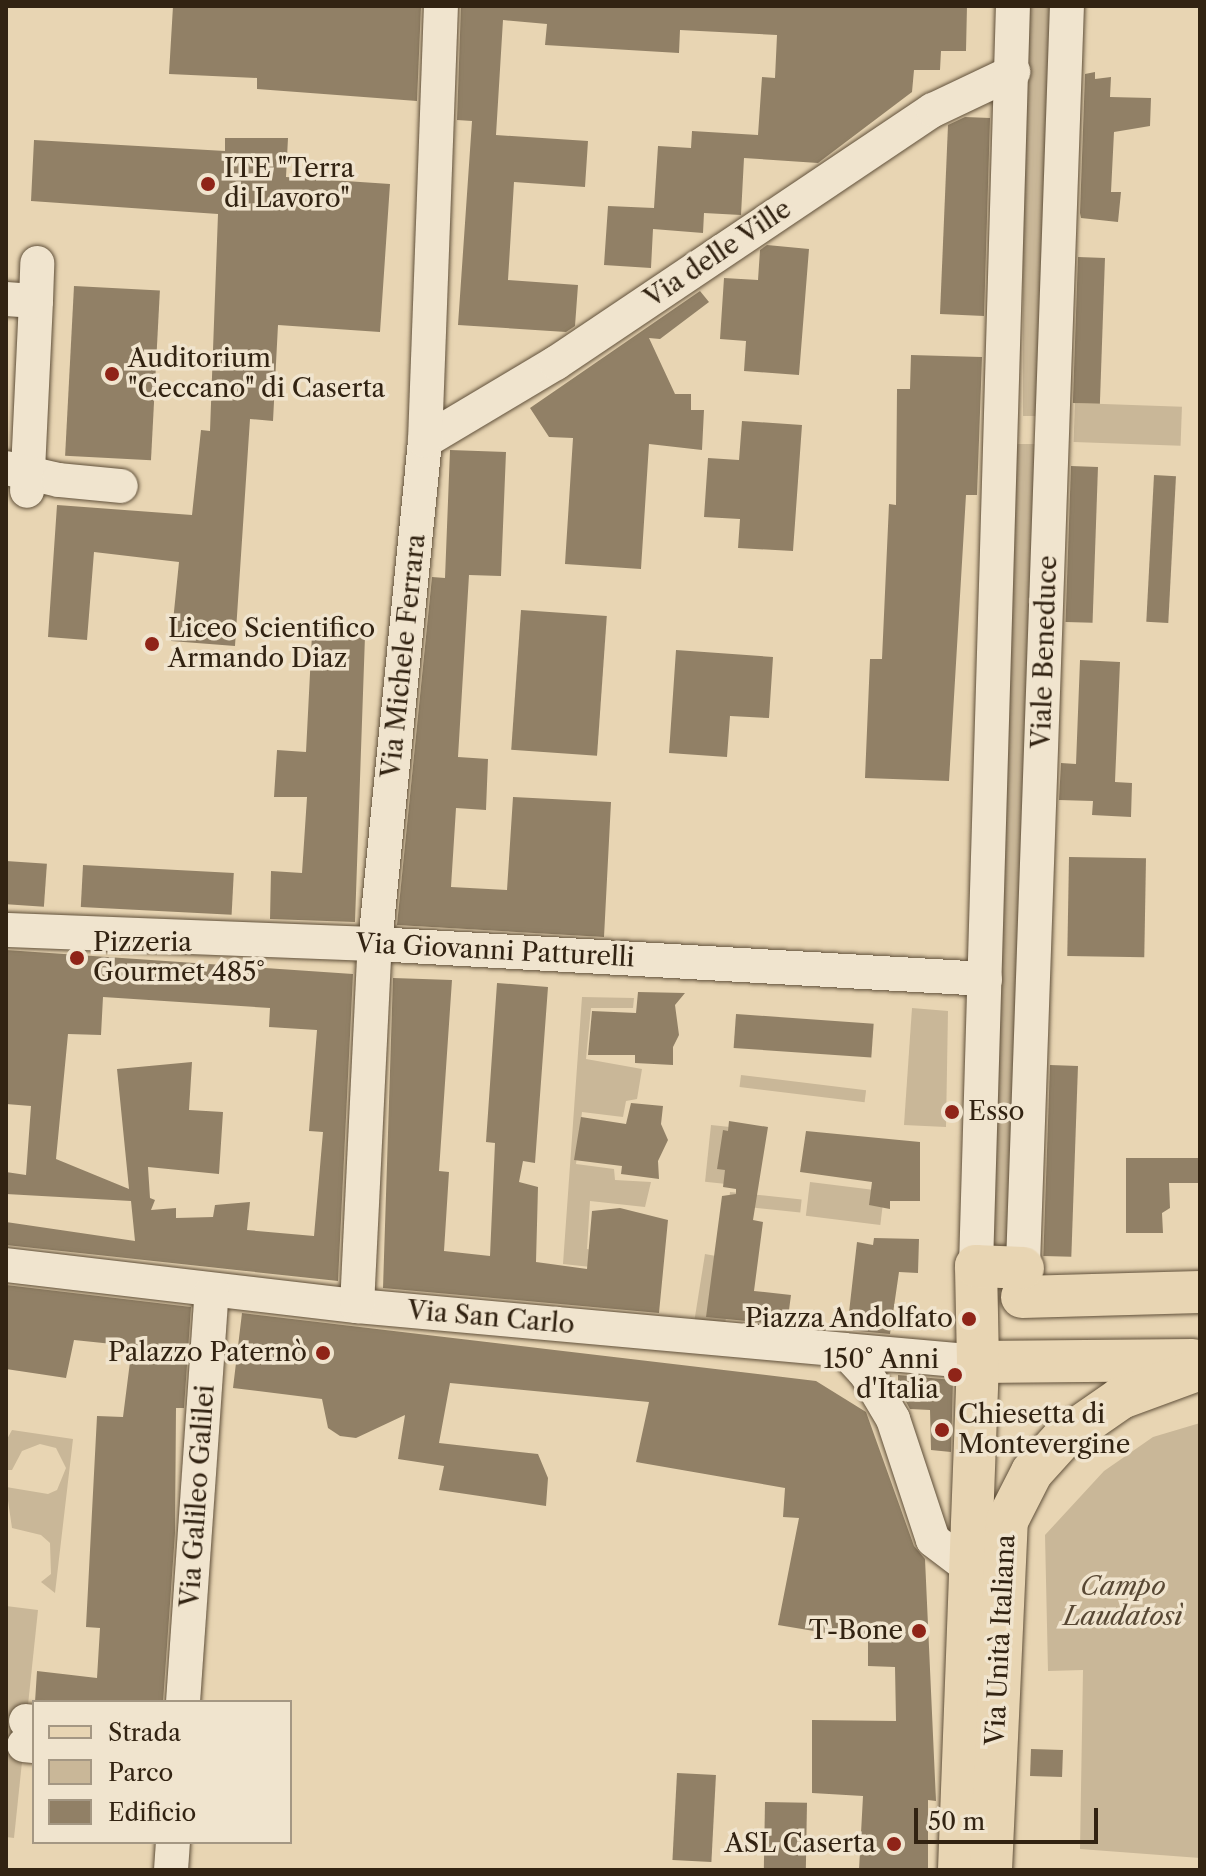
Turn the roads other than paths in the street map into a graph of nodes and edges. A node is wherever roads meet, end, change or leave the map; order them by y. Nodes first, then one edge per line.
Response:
1 (441, 6) edge
2 (1013, 6) edge
3 (1067, 6) edge
4 (1013, 72) junction
5 (37, 263) dead end
6 (21, 300) edge
7 (1001, 426) junction
8 (1052, 428) junction
9 (425, 441) junction
10 (20, 476) edge
11 (121, 486) dead end
12 (6, 930) edge
13 (375, 944) junction
14 (985, 979) junction
15 (6, 1265) edge
16 (976, 1266) junction
17 (1023, 1282) junction
18 (212, 1291) junction
19 (1200, 1292) edge
20 (357, 1306) junction
21 (844, 1350) junction
22 (1200, 1360) edge
23 (1034, 1361) junction
24 (978, 1362) junction
25 (1200, 1369) edge
26 (971, 1569) junction
27 (183, 1700) edge
28 (173, 1844) edge
29 (171, 1870) edge
30 (959, 1870) edge
31 (991, 1870) edge

1 - 9 street, Via Michele Ferrara
2 - 4 street, Viale Beneduce
3 - 8 street, Viale Beneduce
4 - 7 street, Viale Beneduce
4 - 9 street, Via delle Ville
5 - 6 street
6 - 10 street
7 - 8 street
7 - 14 street, Viale Beneduce
8 - 17 street, Viale Beneduce
9 - 13 street, Via Michele Ferrara
10 - 11 street
12 - 13 street, Via Giovanni Patturelli
13 - 14 street, Via Giovanni Patturelli
13 - 20 street, Via Michele Ferrara
14 - 16 street, Viale Beneduce
15 - 18 street, Via San Carlo
16 - 17 main road
16 - 24 main road
17 - 19 main road
17 - 23 main road
17 - 24 main road
18 - 20 street, Via San Carlo
18 - 27 street, Via Galileo Galilei
20 - 21 street, Via San Carlo
21 - 24 street, Via San Carlo
21 - 26 street
22 - 23 main road
23 - 24 main road
24 - 26 main road, Via Unità Italiana
25 - 31 main road, Via Unità Italiana
26 - 30 main road, Via Unità Italiana
28 - 29 street

